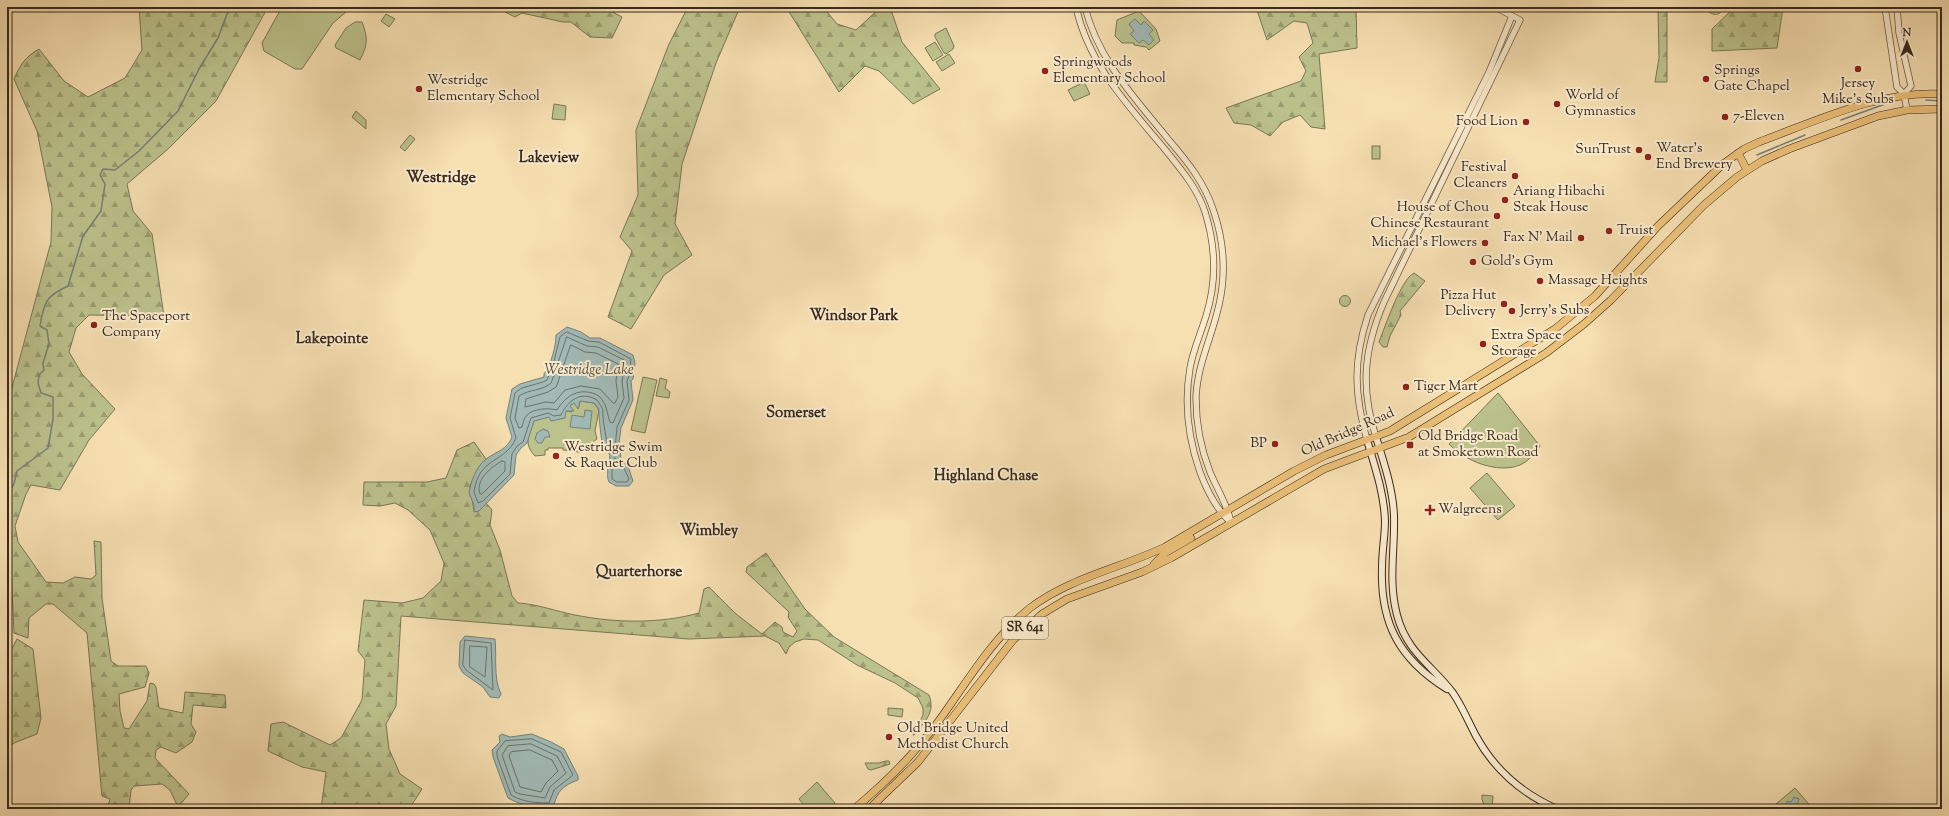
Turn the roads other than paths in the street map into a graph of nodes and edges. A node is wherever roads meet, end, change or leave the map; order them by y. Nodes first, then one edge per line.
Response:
1 (1076, 7) edge
2 (1085, 7) edge
3 (1495, 7) edge
4 (1885, 7) edge
5 (1897, 7) edge
6 (1512, 16) junction
7 (1904, 94) junction
8 (1942, 94) edge
9 (1942, 109) edge
10 (1907, 110) junction
11 (1738, 153) junction
12 (1748, 170) junction
13 (1376, 437) junction
14 (1367, 440) junction
15 (1380, 448) junction
16 (1370, 452) junction
17 (1229, 509) junction
18 (1223, 515) junction
19 (1231, 522) junction
20 (1150, 569) junction
21 (1452, 692) junction
22 (854, 809) edge
23 (869, 809) edge
24 (1557, 809) edge

1 - 18 street
2 - 17 street
3 - 6 street
4 - 7 street
5 - 7 street
6 - 13 street
6 - 14 street
7 - 8 main road, Old Bridge Road
7 - 10 street
7 - 11 main road, Old Bridge Road
9 - 10 main road, Old Bridge Road / SR 641
10 - 12 main road, Old Bridge Road / SR 641
11 - 12 main road
11 - 13 main road, Old Bridge Road
12 - 15 main road, Old Bridge Road / SR 641
13 - 14 main road, Old Bridge Road
13 - 15 main road
14 - 16 main road
14 - 17 main road, Old Bridge Road
15 - 16 main road, Old Bridge Road / SR 641
15 - 21 main road
16 - 19 main road, Old Bridge Road / SR 641
16 - 21 main road
17 - 18 main road
17 - 19 street
18 - 19 street
18 - 20 main road
18 - 22 main road, SR 641
19 - 20 main road, Old Bridge Road / SR 641
20 - 23 main road, Old Bridge Road / SR 641
21 - 24 main road

